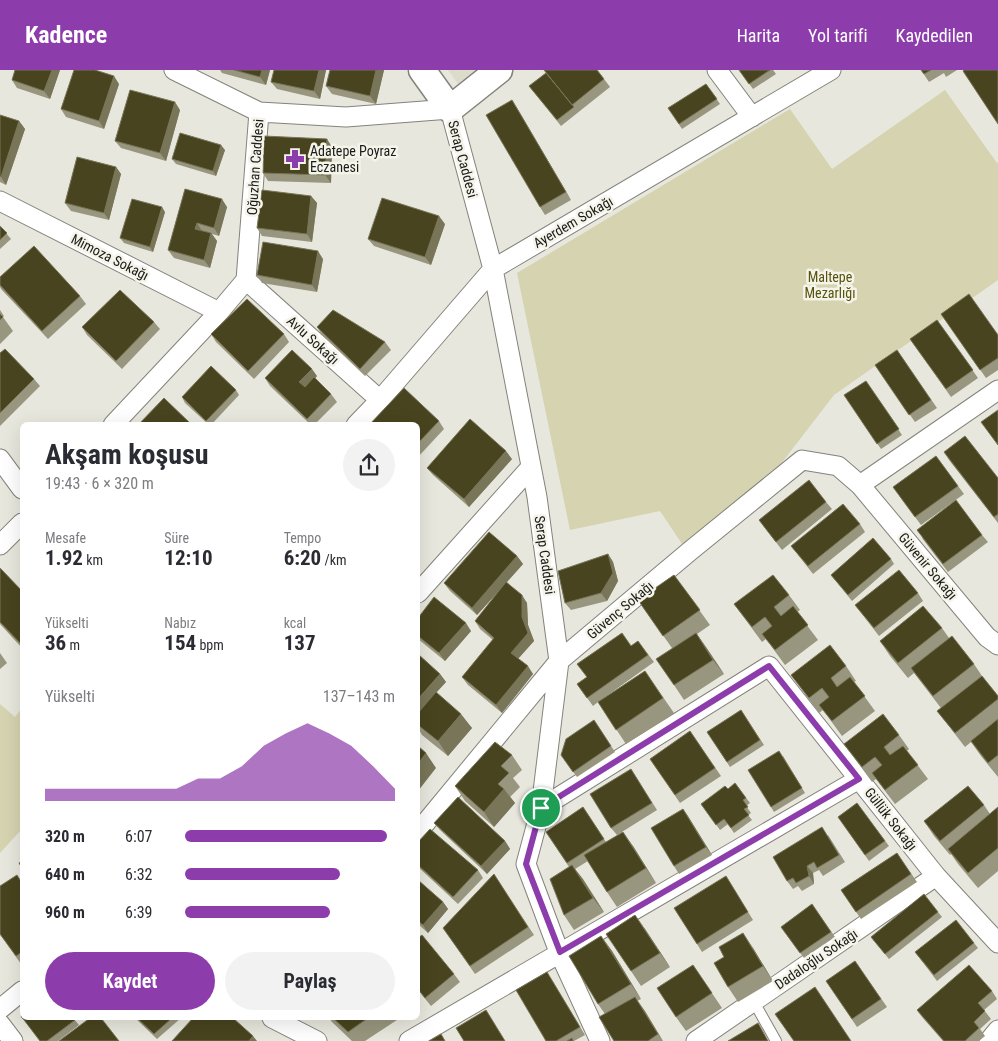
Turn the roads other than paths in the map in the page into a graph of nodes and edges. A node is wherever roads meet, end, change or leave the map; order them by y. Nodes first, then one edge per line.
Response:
1 (174, 70) edge
2 (422, 70) edge
3 (498, 70) edge
4 (717, 70) edge
5 (832, 70) edge
6 (450, 109) junction
7 (259, 112) junction
8 (752, 117) junction
9 (0, 201) edge
10 (493, 269) junction
11 (246, 280) junction
12 (219, 312) junction
13 (998, 390) edge
14 (380, 400) junction
15 (116, 422) edge
16 (359, 422) edge
17 (0, 459) edge
18 (530, 467) junction
19 (860, 485) junction
20 (20, 486) edge
21 (20, 525) edge
22 (0, 545) edge
23 (420, 590) edge
24 (998, 645) edge
25 (559, 661) junction
26 (859, 779) junction
27 (541, 808) junction
28 (420, 830) edge
29 (936, 876) junction
30 (998, 943) edge
31 (560, 952) junction
32 (20, 993) edge
33 (754, 1002) junction
34 (0, 1009) edge
35 (276, 1020) edge
36 (0, 1024) edge
37 (998, 1030) edge
38 (13, 1041) edge
39 (317, 1041) edge
40 (409, 1041) edge
41 (600, 1041) edge
42 (696, 1041) edge
43 (776, 1041) edge
44 (989, 1041) edge

1 - 7 street
2 - 6 street, Serap Caddesi
3 - 6 street
4 - 8 street
5 - 8 street, Ayerdem Sokağı
6 - 7 street, Oğuzhan Caddesi
6 - 10 street, Serap Caddesi
7 - 11 street, Oğuzhan Caddesi
8 - 10 street, Ayerdem Sokağı
9 - 12 street, Mimoza Sokağı
10 - 14 street, Ayerdem Sokağı
10 - 18 street, Serap Caddesi
11 - 12 street
11 - 14 street, Avlu Sokağı
12 - 15 street
13 - 19 street
14 - 16 street, Ayerdem Sokağı
17 - 20 street
18 - 23 street
18 - 25 street, Serap Caddesi
19 - 24 street, Güvenir Sokağı
19 - 25 street, Güvenç Sokağı
21 - 22 street
25 - 27 street, Serap Caddesi
25 - 28 street, Güvenç Sokağı
26 - 27 street, Güllük Sokağı
26 - 29 street, Güllük Sokağı
26 - 31 street
27 - 31 street, Serap Caddesi
29 - 30 street, Güllük Sokağı
29 - 33 street, Dadaloğlu Sokağı
31 - 40 street
31 - 41 street, Serap Caddesi
32 - 34 street
33 - 42 street, Dadaloğlu Sokağı
33 - 43 lane
35 - 39 street
36 - 38 street
37 - 44 street

